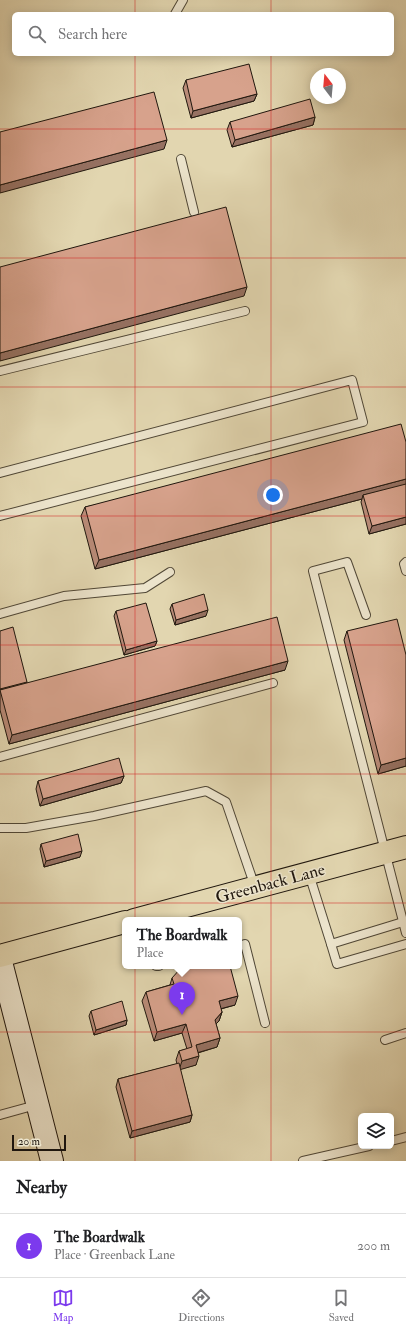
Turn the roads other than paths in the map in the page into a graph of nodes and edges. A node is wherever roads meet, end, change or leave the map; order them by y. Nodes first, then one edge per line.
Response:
1 (183, 0) edge
2 (176, 12) edge
3 (181, 159) dead end
4 (194, 212) dead end
5 (245, 311) dead end
6 (0, 371) edge
7 (0, 472) edge
8 (0, 516) edge
9 (406, 562) edge
10 (406, 571) edge
11 (170, 572) dead end
12 (0, 614) edge
13 (366, 616) dead end
14 (273, 683) dead end
15 (0, 757) edge
16 (0, 828) edge
17 (396, 850) edge
18 (309, 873) junction
19 (256, 887) junction
20 (148, 917) edge
21 (404, 922) junction
22 (122, 924) edge
23 (406, 933) edge
24 (331, 944) junction
25 (406, 944) edge
26 (242, 945) edge
27 (0, 957) edge
28 (265, 1023) dead end
29 (406, 1034) edge
30 (385, 1040) dead end
31 (38, 1104) junction
32 (0, 1115) edge
33 (406, 1138) edge
34 (394, 1140) edge
35 (358, 1148) edge
36 (52, 1161) edge
37 (303, 1161) edge

1 - 2 lane
3 - 4 lane
5 - 6 lane
7 - 8 lane
9 - 10 lane
11 - 12 lane
13 - 17 lane
14 - 15 lane
16 - 19 lane
17 - 18 main road, Greenback Lane
17 - 21 lane
18 - 19 main road, Greenback Lane
18 - 24 lane
19 - 20 main road, Greenback Lane
21 - 23 lane
21 - 24 lane
22 - 27 main road, Greenback Lane
24 - 25 lane
26 - 28 lane
27 - 31 street
29 - 30 lane
31 - 32 lane
31 - 36 street
33 - 34 lane
35 - 37 lane

